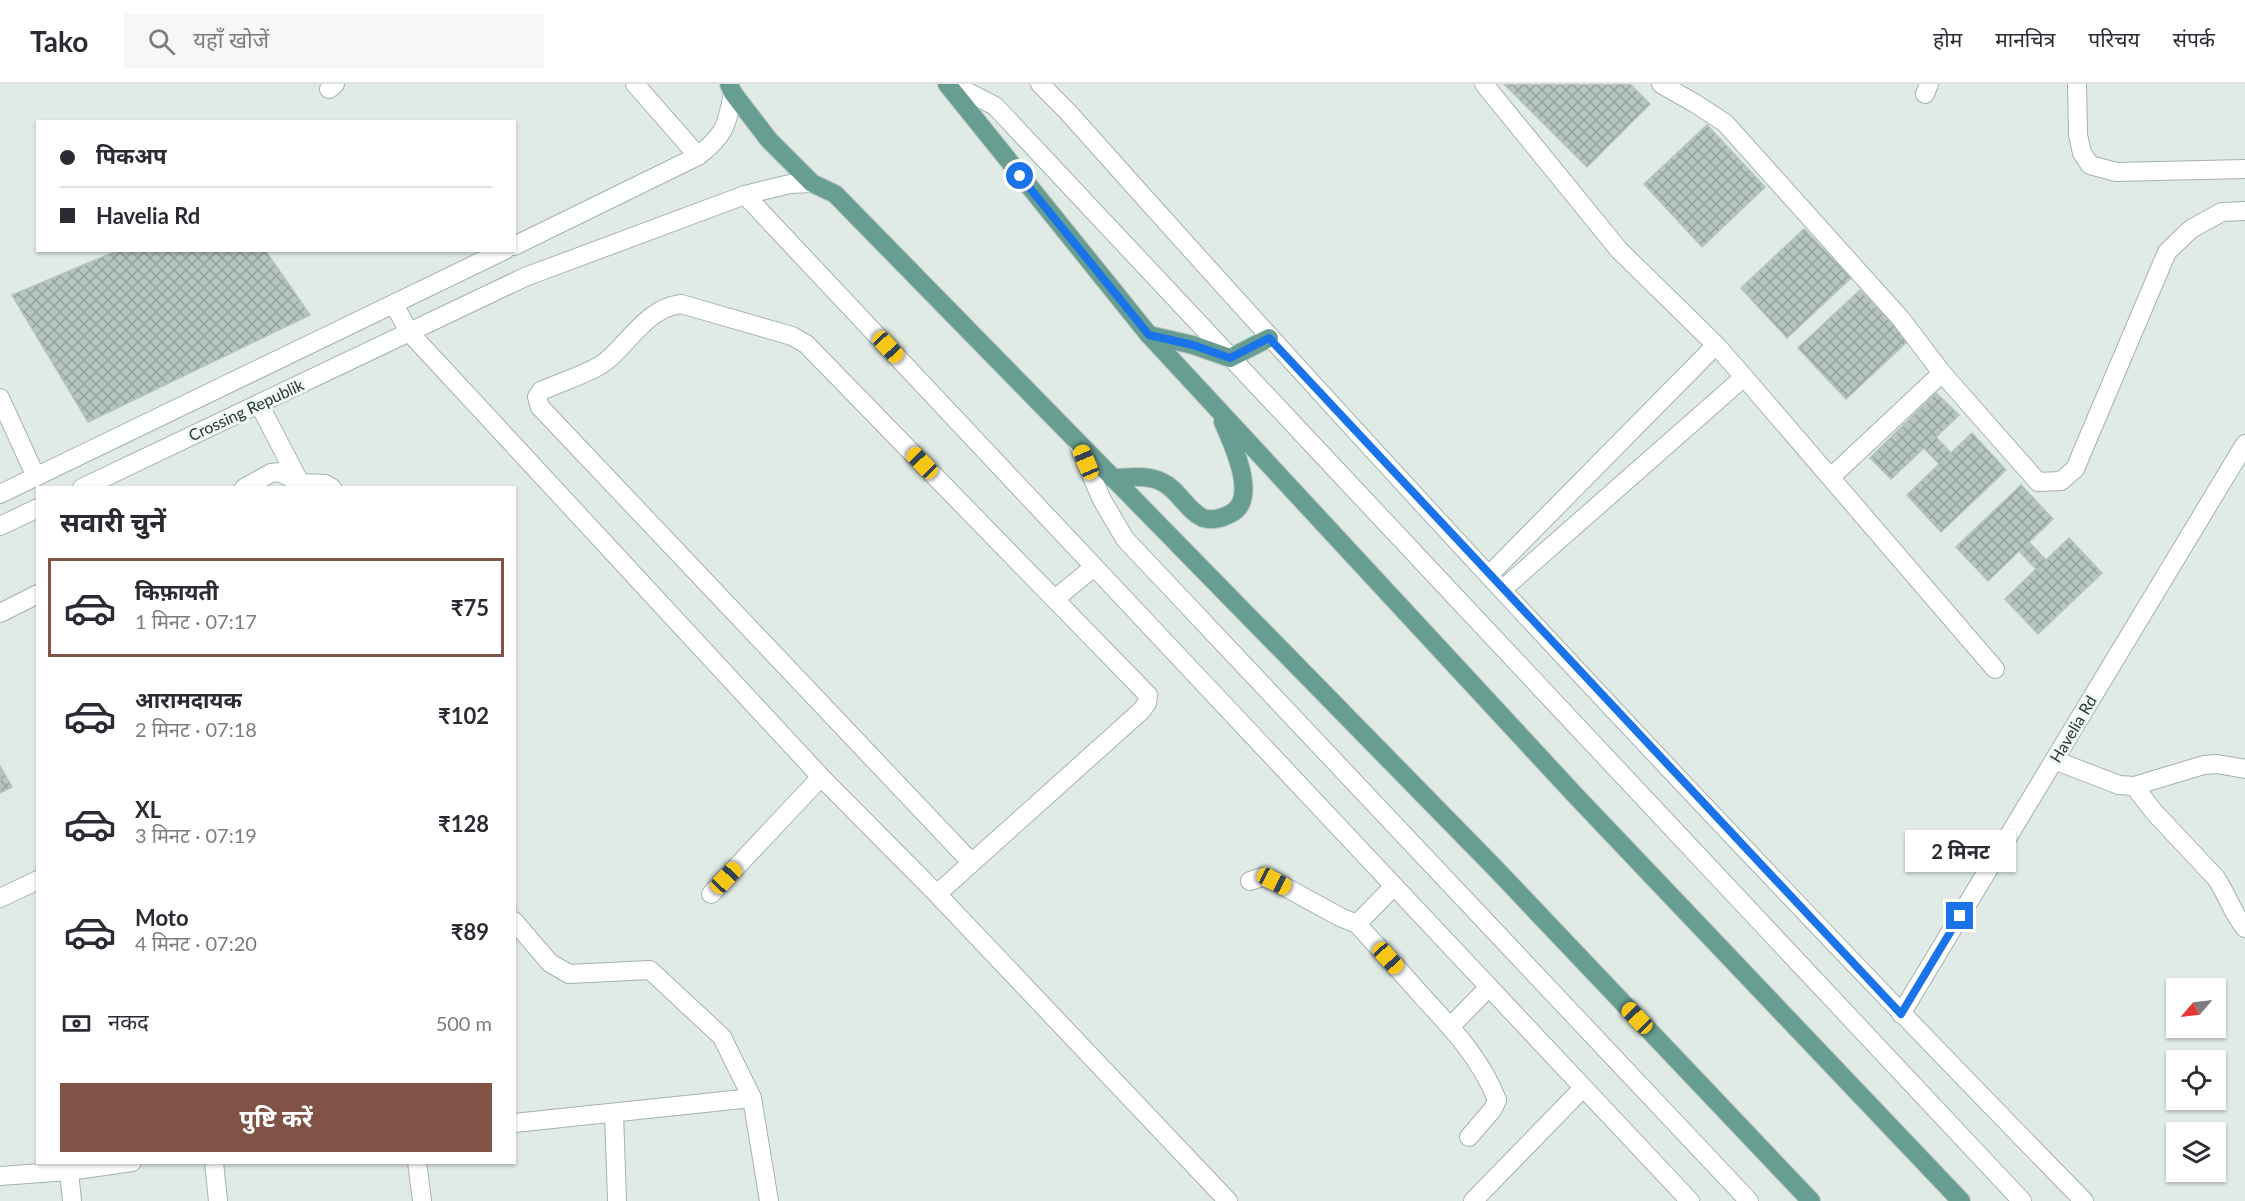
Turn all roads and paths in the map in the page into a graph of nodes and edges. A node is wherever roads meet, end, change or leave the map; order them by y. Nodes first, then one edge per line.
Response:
1 (635, 84) edge
2 (946, 84) edge
3 (952, 84) edge
4 (1040, 84) edge
5 (1485, 84) edge
6 (1661, 84) edge
7 (2077, 84) edge
8 (731, 88) edge
9 (698, 156) junction
10 (2245, 169) edge
11 (812, 183) junction
12 (745, 195) junction
13 (2245, 211) edge
14 (516, 245) edge
15 (501, 252) edge
16 (394, 304) junction
17 (409, 332) junction
18 (1149, 335) junction
19 (1269, 338) junction
20 (1716, 345) junction
21 (1230, 358) junction
22 (1942, 373) junction
23 (1744, 376) junction
24 (0, 398) edge
25 (259, 404) junction
26 (1218, 409) junction
27 (4, 418) edge
28 (1078, 444) junction
29 (2245, 444) edge
30 (36, 477) junction
31 (1831, 477) junction
32 (1112, 478) junction
33 (300, 483) junction
34 (86, 486) edge
35 (248, 486) edge
36 (328, 486) edge
37 (0, 494) edge
38 (36, 509) edge
39 (0, 526) edge
40 (1094, 567) junction
41 (1489, 575) junction
42 (1503, 589) junction
43 (36, 595) edge
44 (1055, 599) junction
45 (0, 613) edge
46 (1995, 669) dead end
47 (2054, 760) junction
48 (2245, 770) edge
49 (821, 777) junction
50 (2134, 786) junction
51 (971, 862) junction
52 (36, 881) edge
53 (1250, 881) dead end
54 (1394, 886) junction
55 (711, 894) dead end
56 (937, 894) junction
57 (0, 898) edge
58 (516, 923) edge
59 (1358, 924) junction
60 (2245, 928) edge
61 (1489, 987) junction
62 (1901, 1014) junction
63 (1450, 1027) junction
64 (1583, 1088) junction
65 (752, 1098) junction
66 (614, 1113) junction
67 (516, 1123) edge
68 (1469, 1137) dead end
69 (118, 1164) edge
70 (214, 1164) edge
71 (417, 1164) edge
72 (69, 1171) junction
73 (0, 1176) edge
74 (72, 1201) edge
75 (218, 1201) edge
76 (422, 1201) edge
77 (602, 1201) edge
78 (618, 1201) edge
79 (769, 1201) edge
80 (1228, 1201) edge
81 (1473, 1201) edge
82 (1690, 1201) edge
83 (1749, 1201) edge
84 (1811, 1201) edge
85 (1961, 1201) edge
86 (2022, 1201) edge
87 (2084, 1201) edge

1 - 9 street
2 - 18 main road
3 - 21 street
4 - 19 street
5 - 20 street
6 - 22 street
7 - 10 street
8 - 9 street
8 - 11 main road
9 - 14 street
11 - 12 street, Crossing Republik
11 - 28 main road
12 - 17 street, Crossing Republik
12 - 40 street
13 - 22 street
15 - 16 street
16 - 17 street
16 - 30 street
17 - 25 street, Crossing Republik
17 - 49 street
18 - 21 main road
18 - 26 main road
19 - 21 main road
19 - 41 street
20 - 23 street
20 - 41 street
21 - 86 street
22 - 31 street
23 - 31 street
23 - 42 street
24 - 27 street
25 - 33 street
25 - 34 street, Crossing Republik
26 - 32 main road
26 - 85 main road
27 - 30 street
28 - 32 main road
28 - 83 street
29 - 47 street, Havelia Rd
30 - 37 street
31 - 46 street
32 - 84 main road
33 - 35 street
33 - 36 street
38 - 39 street
40 - 44 street
40 - 54 street
41 - 42 street
42 - 62 street
43 - 45 street
44 - 51 street
44 - 51 street
47 - 50 street
47 - 62 street, Havelia Rd
48 - 50 street
49 - 55 street
49 - 56 street
50 - 60 street
51 - 56 street
52 - 57 street
53 - 59 street
54 - 59 street
54 - 61 street
56 - 80 street
58 - 65 street
59 - 63 street
61 - 63 street
61 - 64 street
62 - 87 street
63 - 68 street
64 - 81 street
64 - 82 street
65 - 66 street
65 - 79 street
66 - 67 street
66 - 78 street
69 - 72 street
70 - 75 street
71 - 76 street
72 - 73 street
72 - 74 street
77 - 78 street

